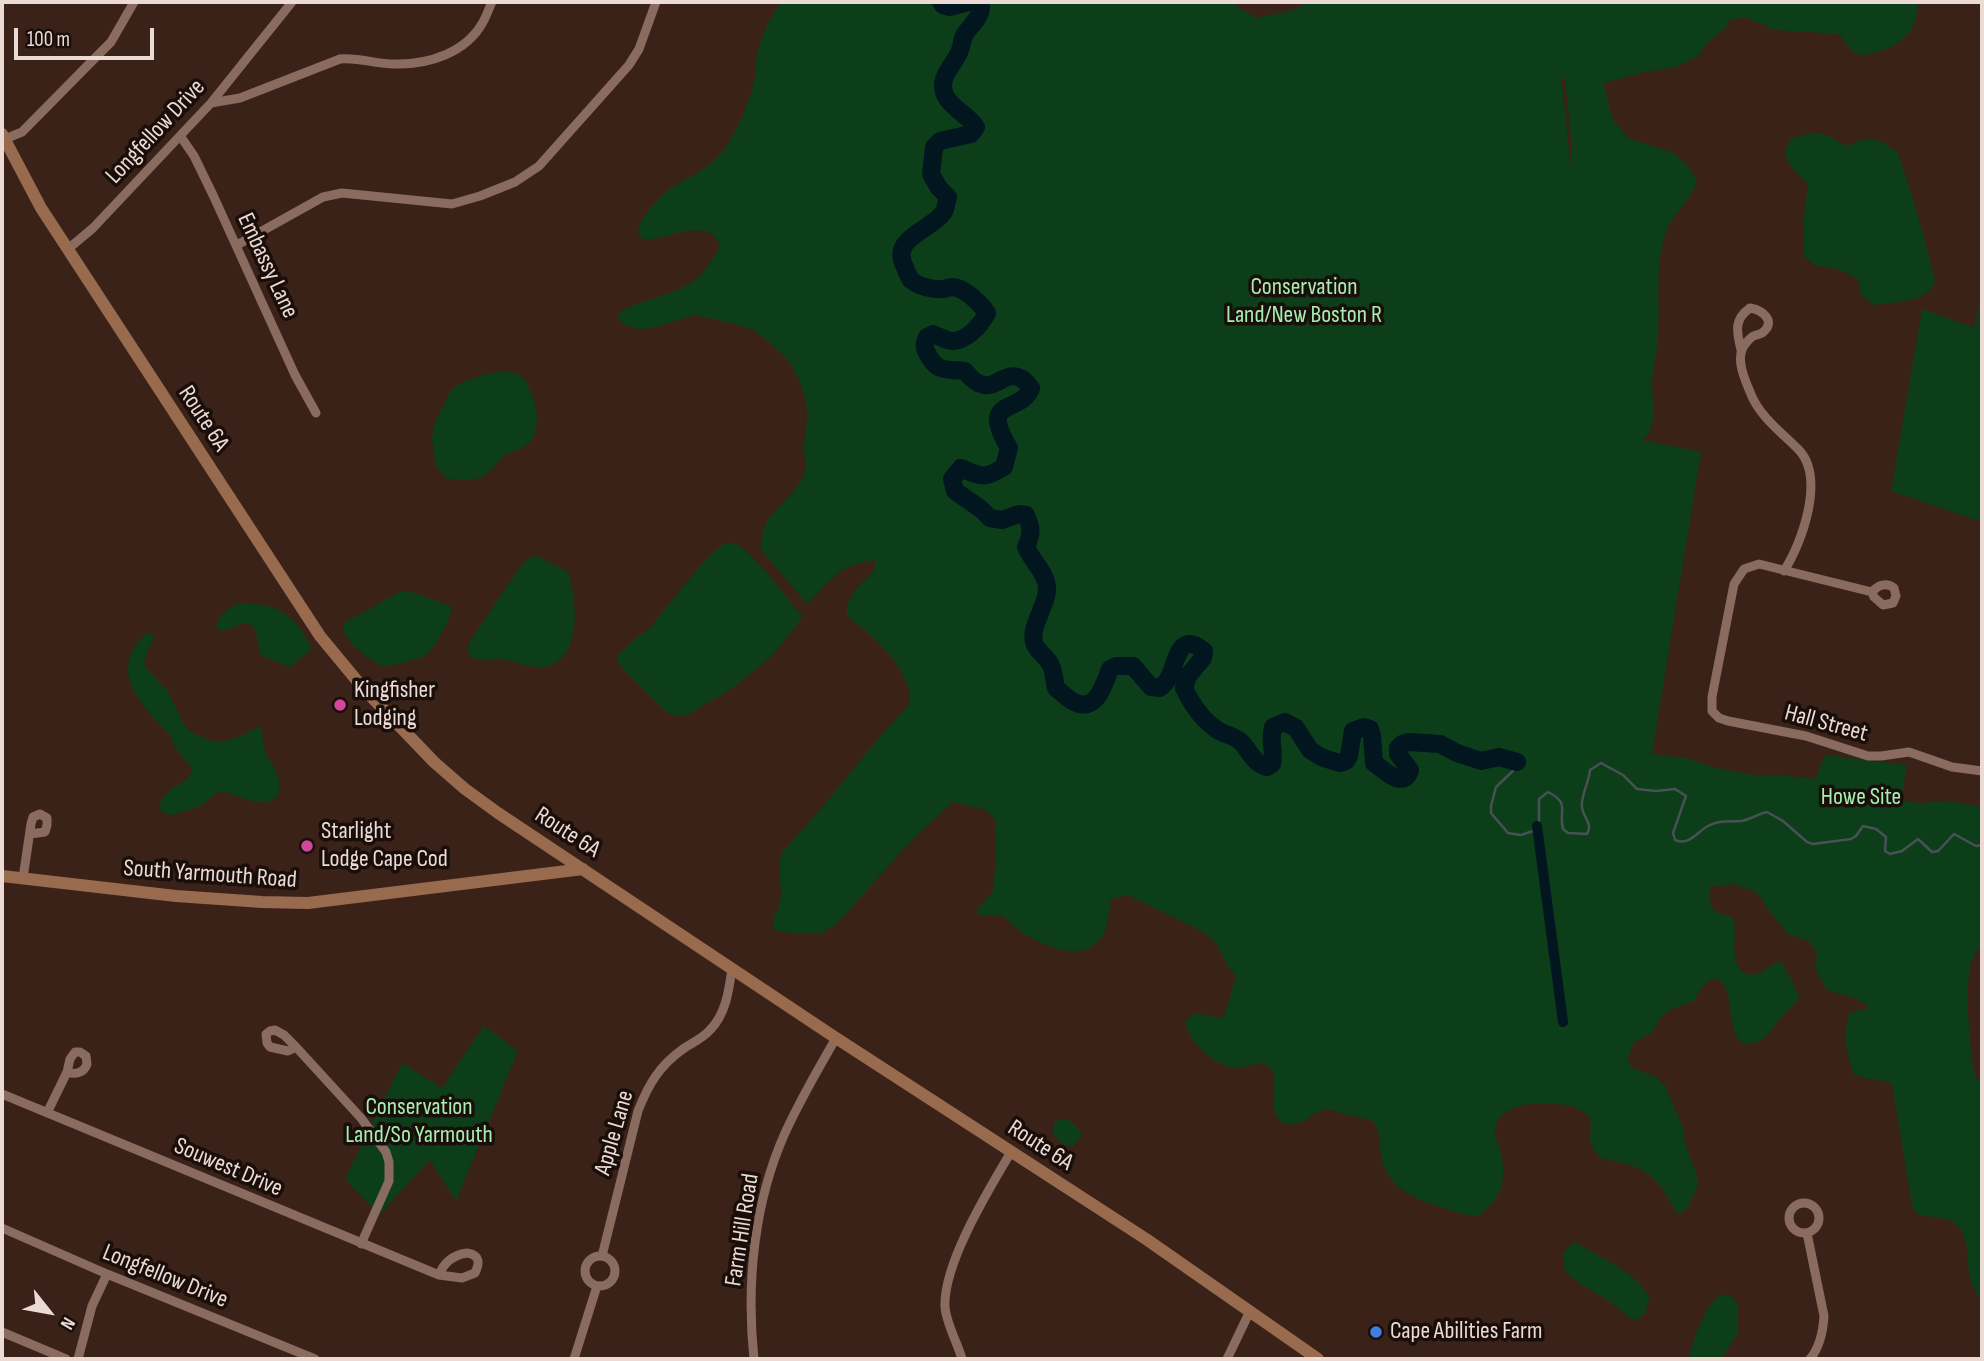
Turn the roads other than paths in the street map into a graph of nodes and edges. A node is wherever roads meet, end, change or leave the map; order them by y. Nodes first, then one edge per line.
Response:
1 (134, 2) edge
2 (292, 2) edge
3 (492, 2) edge
4 (656, 2) edge
5 (211, 103) junction
6 (3, 136) edge
7 (181, 136) junction
8 (237, 245) junction
9 (68, 249) junction
10 (1741, 350) junction
11 (316, 413) dead end
12 (1784, 571) junction
13 (1872, 592) dead end
14 (1982, 771) edge
15 (30, 834) dead end
16 (583, 869) junction
17 (2, 876) edge
18 (23, 878) junction
19 (732, 968) junction
20 (836, 1038) junction
21 (296, 1047) dead end
22 (67, 1072) dead end
23 (2, 1094) edge
24 (47, 1113) junction
25 (1011, 1152) junction
26 (2, 1228) edge
27 (1808, 1233) dead end
28 (361, 1244) junction
29 (602, 1255) junction
30 (107, 1274) junction
31 (439, 1275) dead end
32 (597, 1286) junction
33 (1250, 1311) junction
34 (2, 1332) edge
35 (66, 1359) edge
36 (78, 1359) edge
37 (315, 1359) edge
38 (574, 1359) edge
39 (754, 1359) edge
40 (962, 1359) edge
41 (1227, 1359) edge
42 (1318, 1359) edge
43 (1810, 1359) edge

1 - 6 street
2 - 5 street, Longfellow Drive
3 - 5 street
4 - 8 street
5 - 7 street, Longfellow Drive
6 - 9 main road, Route 6A
7 - 8 street, Embassy Lane
7 - 9 street, Longfellow Drive
8 - 11 street, Embassy Lane
9 - 16 main road, Route 6A
10 - 10 street
10 - 12 street
12 - 13 street
12 - 14 street, Hall Street
15 - 18 street
16 - 18 main road, South Yarmouth Road
16 - 19 main road, Route 6A
17 - 18 main road, South Yarmouth Road
19 - 20 main road, Route 6A
19 - 29 street, Apple Lane
20 - 25 main road, Route 6A
20 - 39 street, Farm Hill Road
21 - 28 street
22 - 24 street
23 - 24 street, Souwest Drive
24 - 28 street, Souwest Drive
25 - 33 main road, Route 6A
25 - 40 street
26 - 30 street, Longfellow Drive
27 - 43 street
28 - 31 street, Souwest Drive
29 - 32 street, Apple Lane
29 - 32 street, Apple Lane
30 - 36 street
30 - 37 street, Longfellow Drive
32 - 38 street, Apple Lane
33 - 41 street
33 - 42 main road, Route 6A
34 - 35 street

